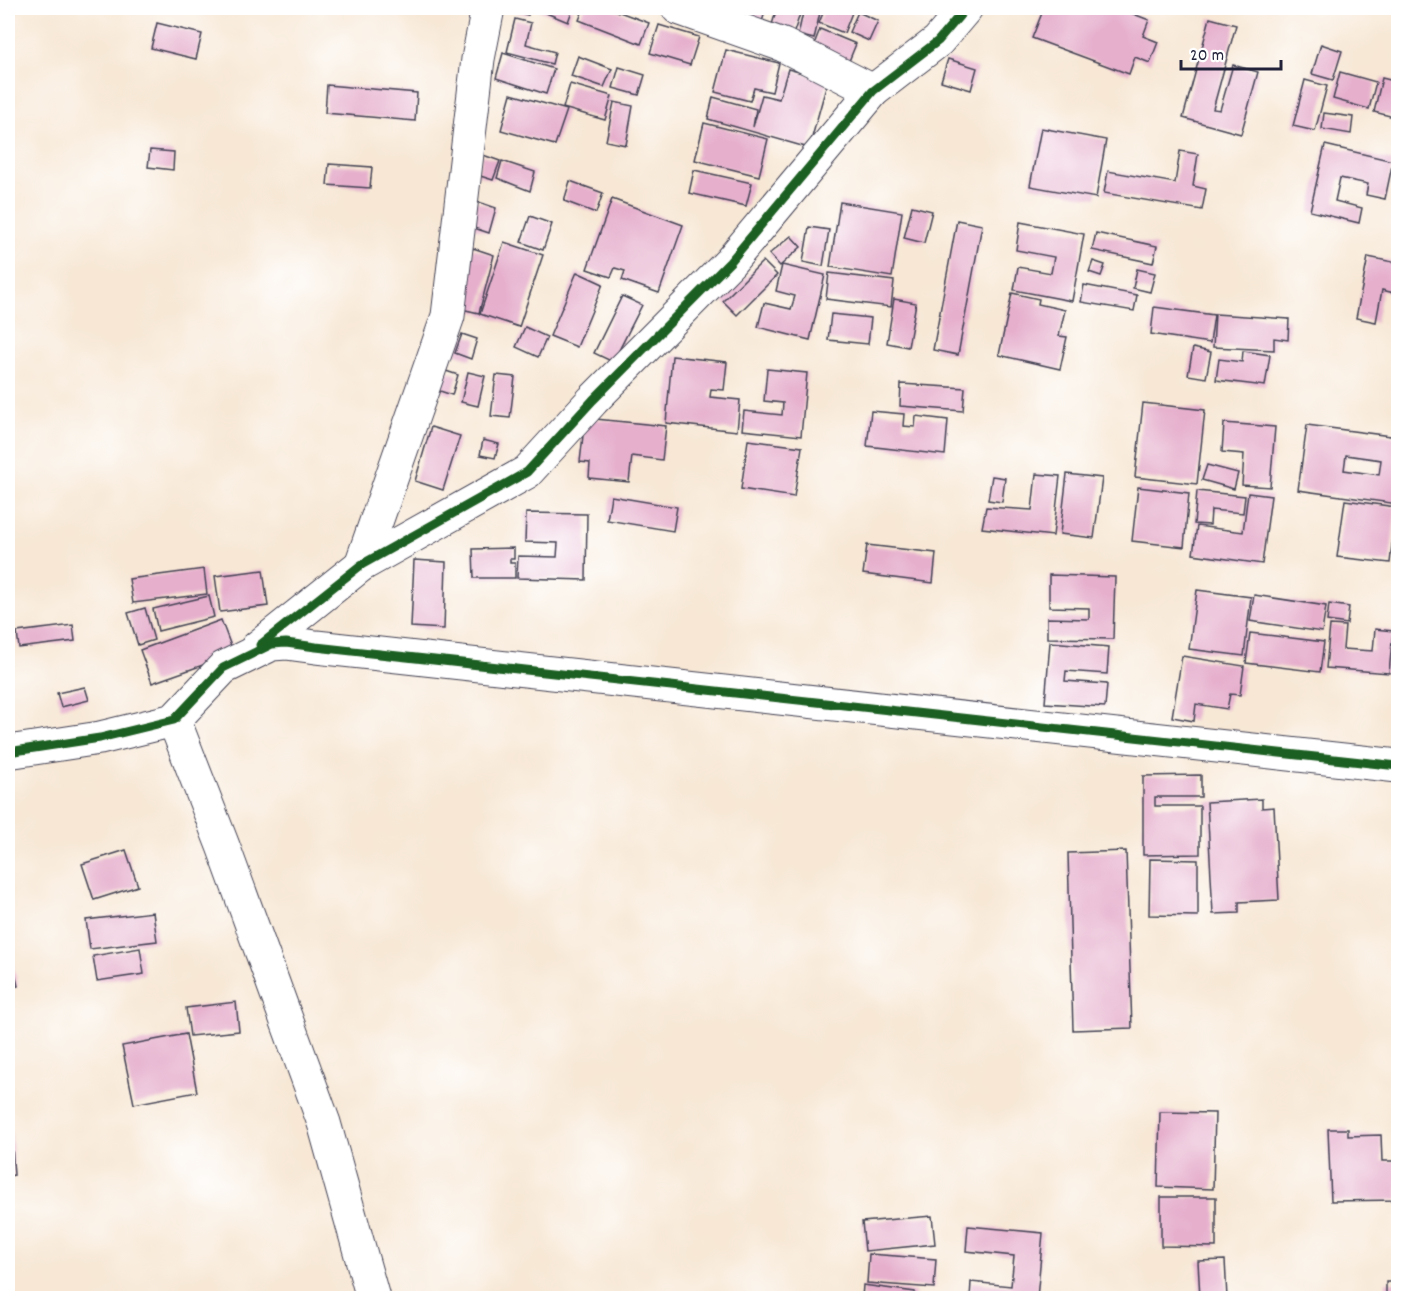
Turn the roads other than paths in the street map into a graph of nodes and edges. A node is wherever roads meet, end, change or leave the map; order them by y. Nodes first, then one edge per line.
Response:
1 (488, 8) edge
2 (678, 8) edge
3 (966, 8) edge
4 (873, 92) junction
5 (361, 565) junction
6 (247, 656) junction
7 (174, 720) junction
8 (8, 752) edge
9 (1398, 766) edge
10 (373, 1299) edge

1 - 5 street
2 - 4 street
3 - 4 street
4 - 5 street
5 - 6 street
6 - 7 street
6 - 9 street
7 - 8 street
7 - 10 street

